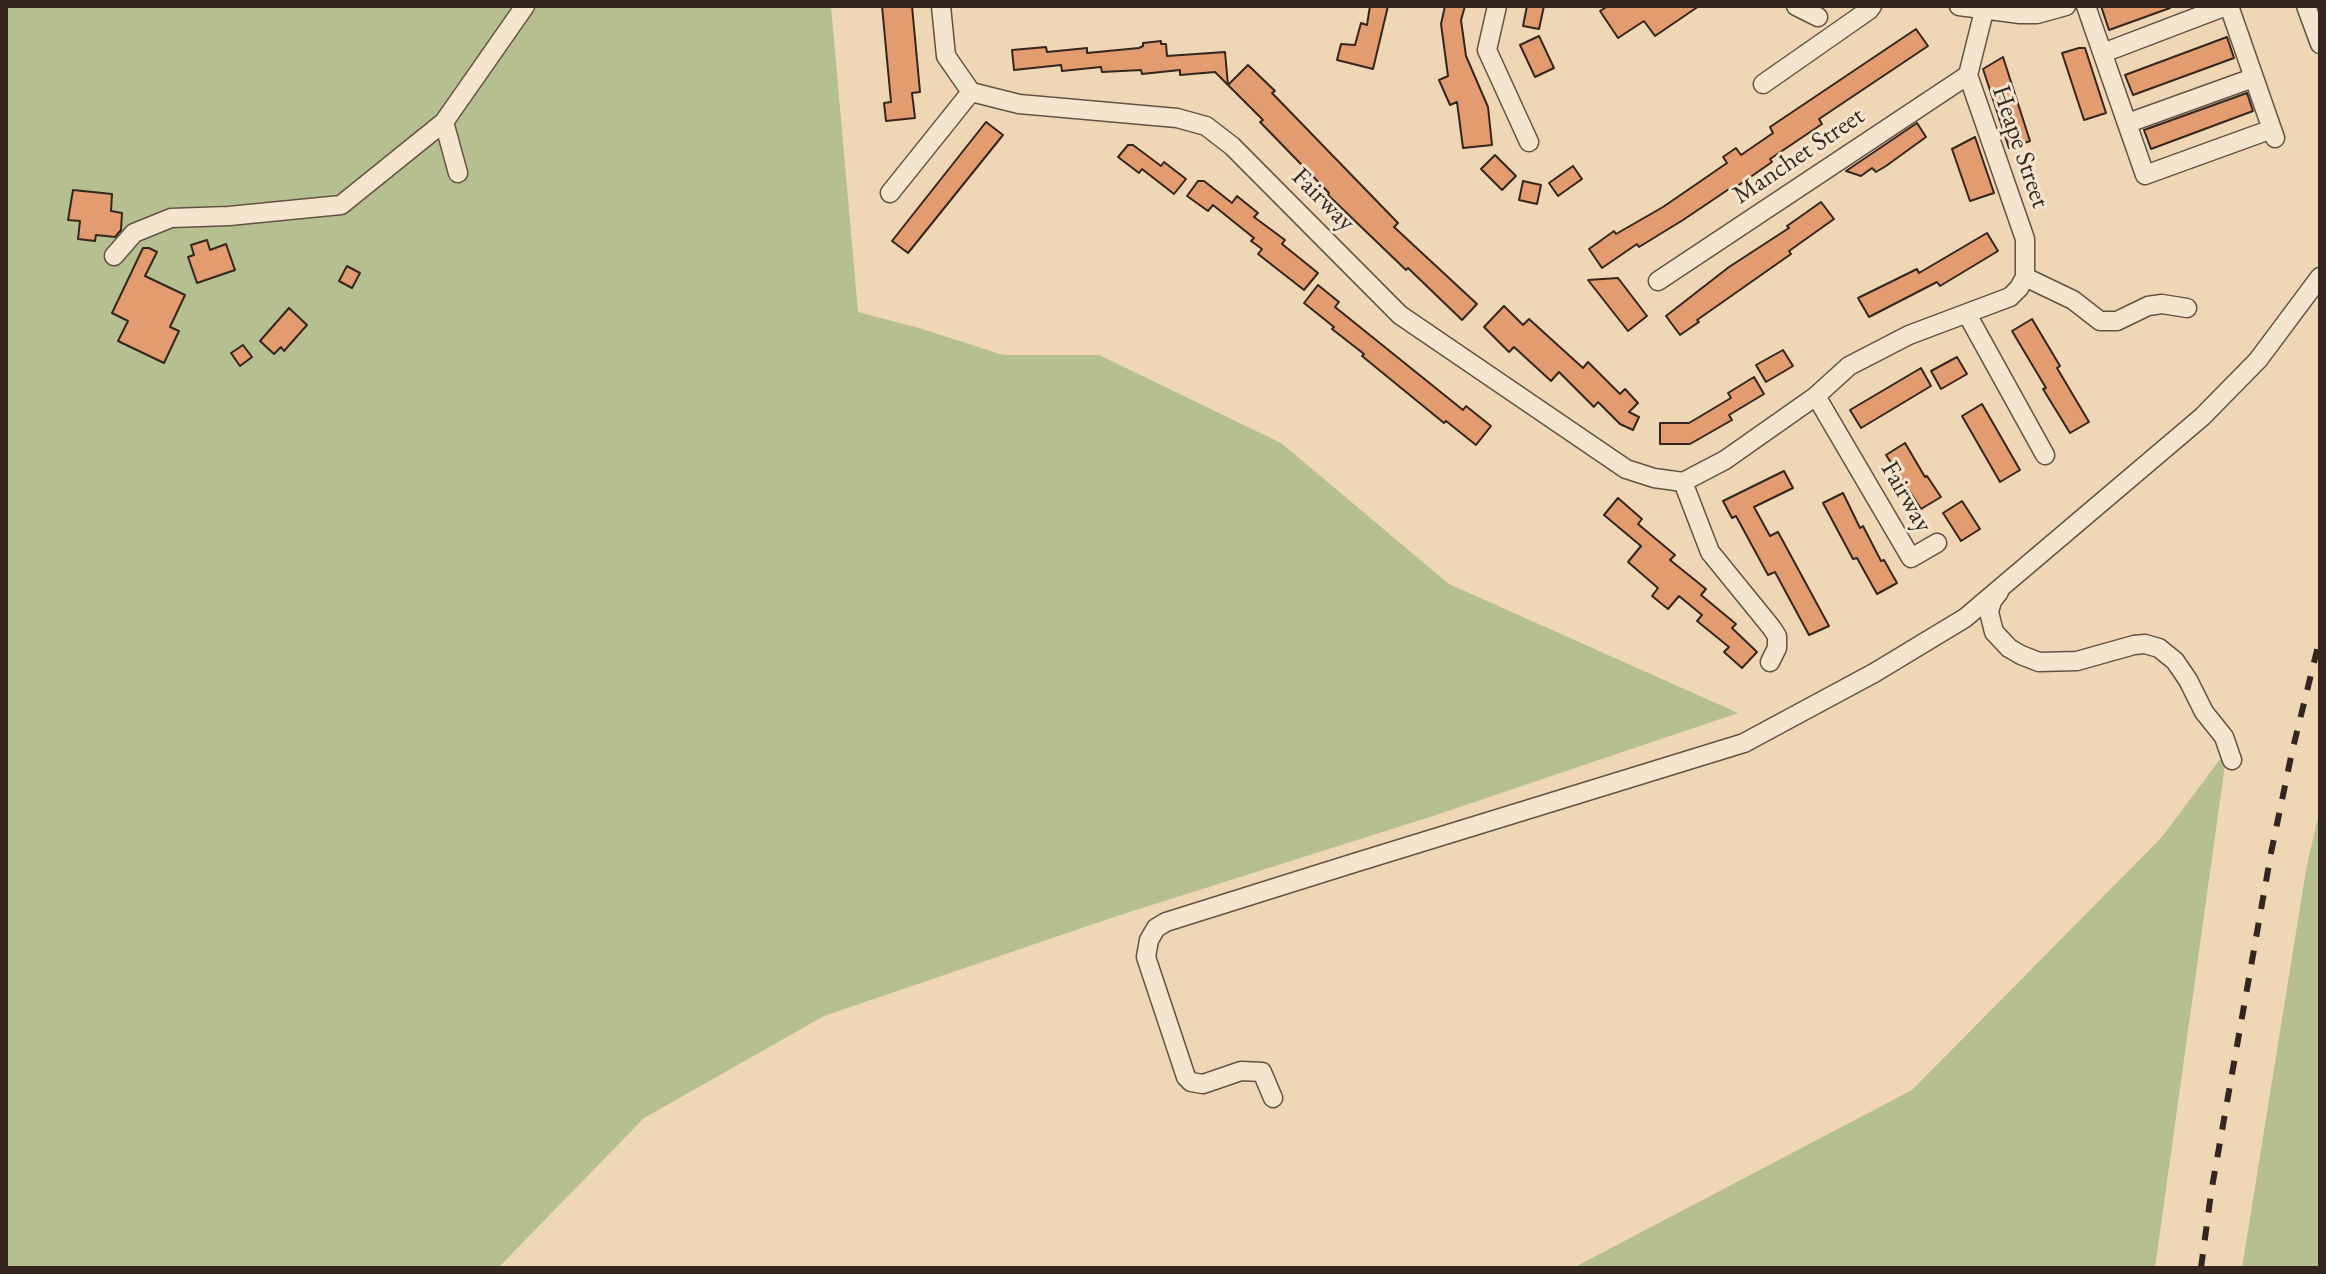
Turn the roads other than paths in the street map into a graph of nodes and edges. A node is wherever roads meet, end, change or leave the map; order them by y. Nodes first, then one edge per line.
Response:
1 (525, 6) edge
2 (941, 6) edge
3 (1497, 6) edge
4 (1796, 6) edge
5 (1872, 6) edge
6 (1959, 6) edge
7 (2066, 6) edge
8 (2086, 6) edge
9 (2228, 6) edge
10 (2306, 6) edge
11 (1984, 11) junction
12 (1818, 17) dead end
13 (2320, 44) edge
14 (2103, 53) junction
15 (1968, 75) junction
16 (2253, 78) junction
17 (1763, 84) dead end
18 (971, 92) junction
19 (444, 122) junction
20 (2128, 123) junction
21 (1529, 142) dead end
22 (458, 173) dead end
23 (890, 193) dead end
24 (114, 256) dead end
25 (2025, 277) junction
26 (2320, 277) edge
27 (1658, 281) dead end
28 (2187, 308) dead end
29 (1967, 314) junction
30 (1816, 396) junction
31 (2045, 455) dead end
32 (1683, 482) junction
33 (1937, 543) dead end
34 (2003, 587) junction
35 (1770, 662) dead end
36 (2232, 760) dead end
37 (1273, 1098) dead end

1 - 19 street
2 - 18 street
3 - 21 street
4 - 12 street
5 - 17 street
6 - 11 street
7 - 11 street
8 - 14 street
9 - 14 street
9 - 16 street
10 - 13 street
11 - 15 street, Heape Street
14 - 20 street
15 - 25 street, Heape Street
15 - 27 street, Manchet Street
16 - 20 street
16 - 20 street
18 - 23 street
18 - 32 street, Fairway
19 - 22 street
19 - 24 street
25 - 28 street
25 - 29 street
26 - 34 street
29 - 30 street
29 - 31 street
30 - 32 street
30 - 33 street, Fairway
32 - 35 street
34 - 36 street
34 - 37 street

